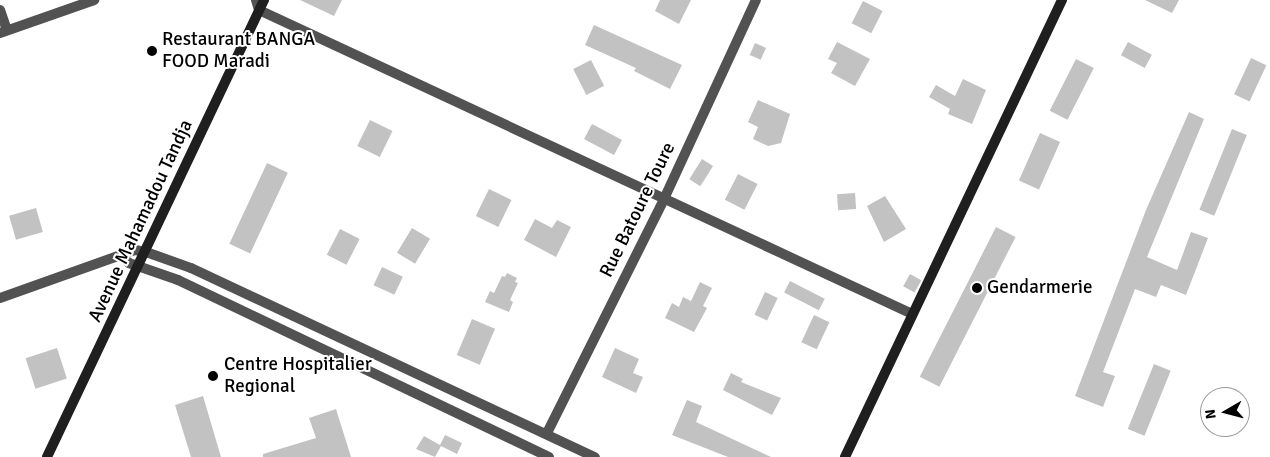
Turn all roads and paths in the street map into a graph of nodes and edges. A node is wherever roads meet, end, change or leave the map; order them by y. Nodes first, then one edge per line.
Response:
1 (94, 0) edge
2 (264, 0) edge
3 (756, 0) edge
4 (1062, 0) edge
5 (258, 5) edge
6 (0, 10) edge
7 (4, 31) edge
8 (664, 200) junction
9 (146, 252) junction
10 (121, 256) junction
11 (140, 265) junction
12 (0, 298) edge
13 (277, 307) junction
14 (912, 314) junction
15 (267, 324) junction
16 (547, 433) junction
17 (47, 457) edge
18 (550, 457) edge
19 (595, 457) edge
20 (845, 457) edge

1 - 7 street
2 - 5 main road, Avenue Mahamadou Tandja
3 - 8 street, Rue Batoure Toure
4 - 14 main road
5 - 8 street
5 - 9 main road, Avenue Mahamadou Tandja
6 - 7 street
8 - 14 street
8 - 16 street, Rue Batoure Toure
9 - 10 street
9 - 11 main road, Avenue Mahamadou Tandja
9 - 13 street
10 - 11 street
10 - 12 street
11 - 15 street
11 - 17 main road, Avenue Mahamadou Tandja
13 - 15 street
13 - 16 street
14 - 20 main road
15 - 18 street
16 - 19 street

